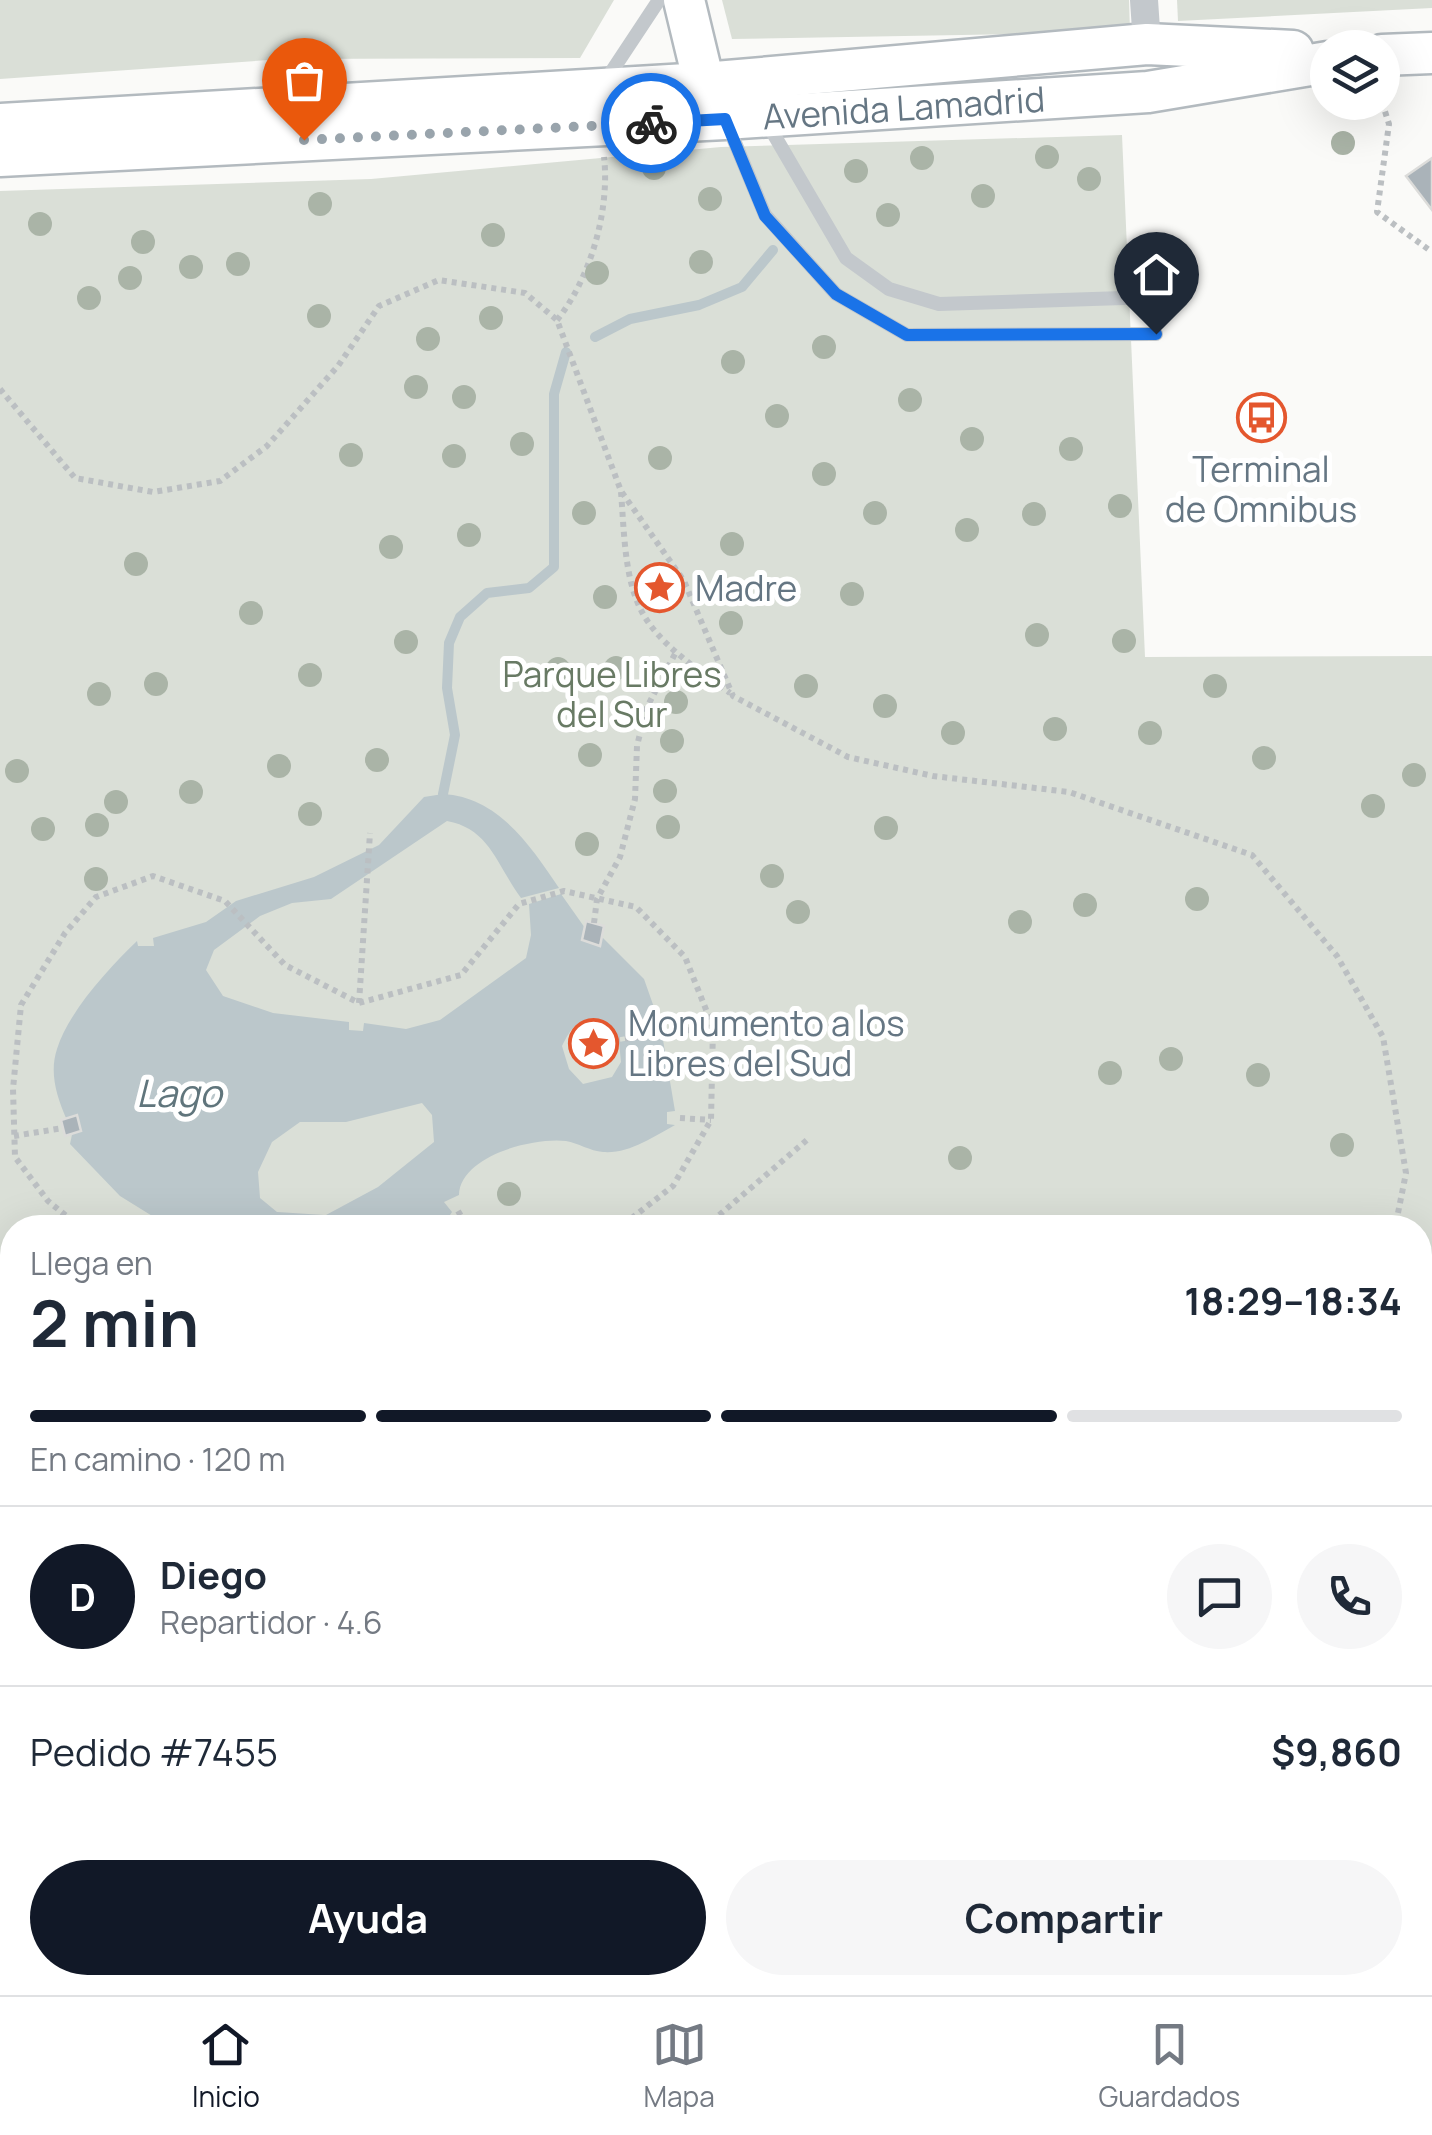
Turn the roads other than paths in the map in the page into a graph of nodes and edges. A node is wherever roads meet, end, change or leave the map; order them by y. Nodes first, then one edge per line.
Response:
1 (659, 0) edge
2 (684, 0) edge
3 (1144, 0) edge
4 (1147, 44) junction
5 (1310, 52) edge
6 (1432, 53) edge
7 (1400, 54) edge
8 (1310, 65) edge
9 (704, 83) junction
10 (600, 107) junction
11 (745, 118) junction
12 (0, 124) edge
13 (0, 156) edge
14 (1154, 297) dead end
15 (1156, 334) dead end

1 - 10 lane
2 - 9 main road
3 - 4 street
4 - 5 main road, Avenida Lamadrid
4 - 9 main road, Avenida Lamadrid
6 - 7 main road
8 - 11 main road, Avenida Lamadrid
9 - 10 main road, Avenida Lamadrid
9 - 11 main road
10 - 11 main road, Avenida Lamadrid
10 - 12 main road, Avenida Lamadrid
10 - 13 main road, Avenida Lamadrid
11 - 14 lane
11 - 15 lane

